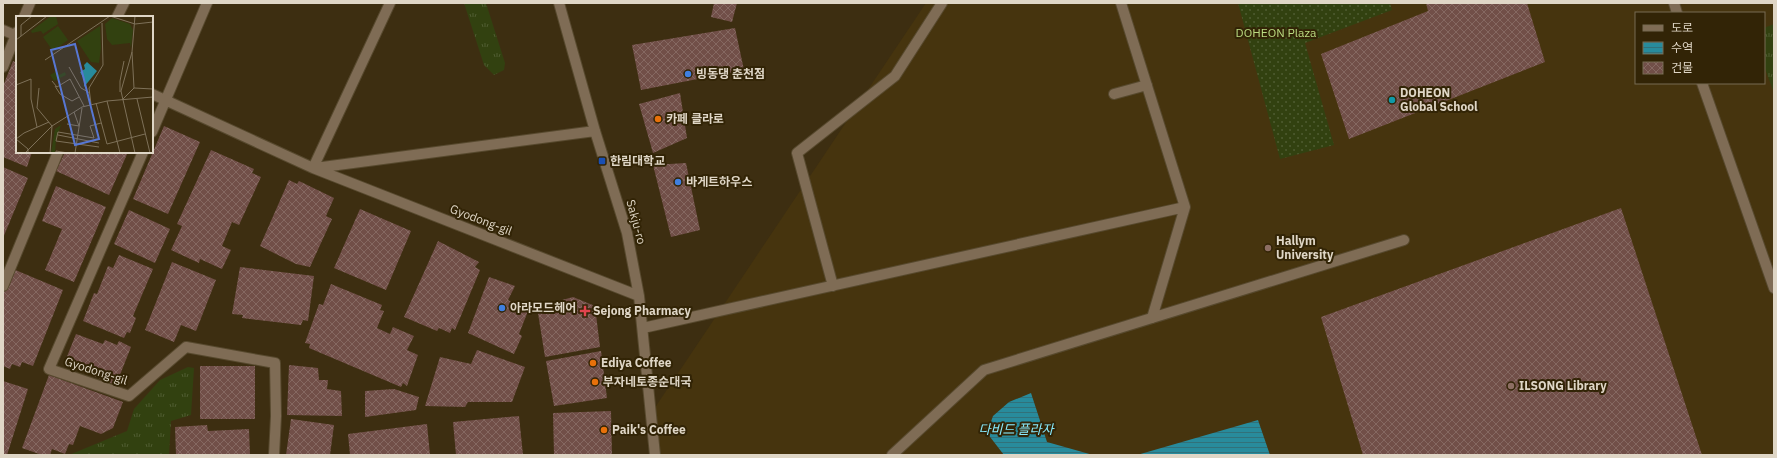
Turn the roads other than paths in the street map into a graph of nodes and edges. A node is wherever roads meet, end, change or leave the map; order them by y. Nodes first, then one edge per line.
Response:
1 (30, 3) edge
2 (124, 3) edge
3 (207, 3) edge
4 (390, 3) edge
5 (559, 3) edge
6 (942, 3) edge
7 (1121, 3) edge
8 (24, 16) edge
9 (118, 16) edge
10 (3, 30) edge
11 (16, 35) edge
12 (16, 37) edge
13 (3, 67) edge
14 (1702, 84) edge
15 (1147, 85) junction
16 (153, 94) edge
17 (1114, 94) dead end
18 (166, 100) junction
19 (153, 130) edge
20 (595, 131) junction
21 (58, 153) edge
22 (143, 153) edge
23 (313, 168) junction
24 (1185, 207) junction
25 (1404, 240) dead end
26 (3, 286) edge
27 (833, 286) junction
28 (1774, 288) edge
29 (640, 296) junction
30 (1152, 318) junction
31 (643, 328) junction
32 (274, 455) edge
33 (655, 455) edge
34 (892, 455) edge

1 - 8 street
2 - 9 street
3 - 18 street
4 - 23 street
5 - 20 street, Sakju-ro
6 - 27 street
7 - 15 street
10 - 11 street
12 - 13 street
14 - 28 street
15 - 17 street
15 - 24 street
16 - 18 street, Gyodong-gil
18 - 19 street
18 - 23 street, Gyodong-gil
20 - 23 street
20 - 29 street, Sakju-ro
21 - 26 street
22 - 32 street, Gyodong-gil
23 - 29 street, Gyodong-gil
24 - 27 street
24 - 30 street
25 - 30 street
27 - 31 street
29 - 31 street, Sakju-ro
30 - 34 street
31 - 33 street, Sakju-ro

